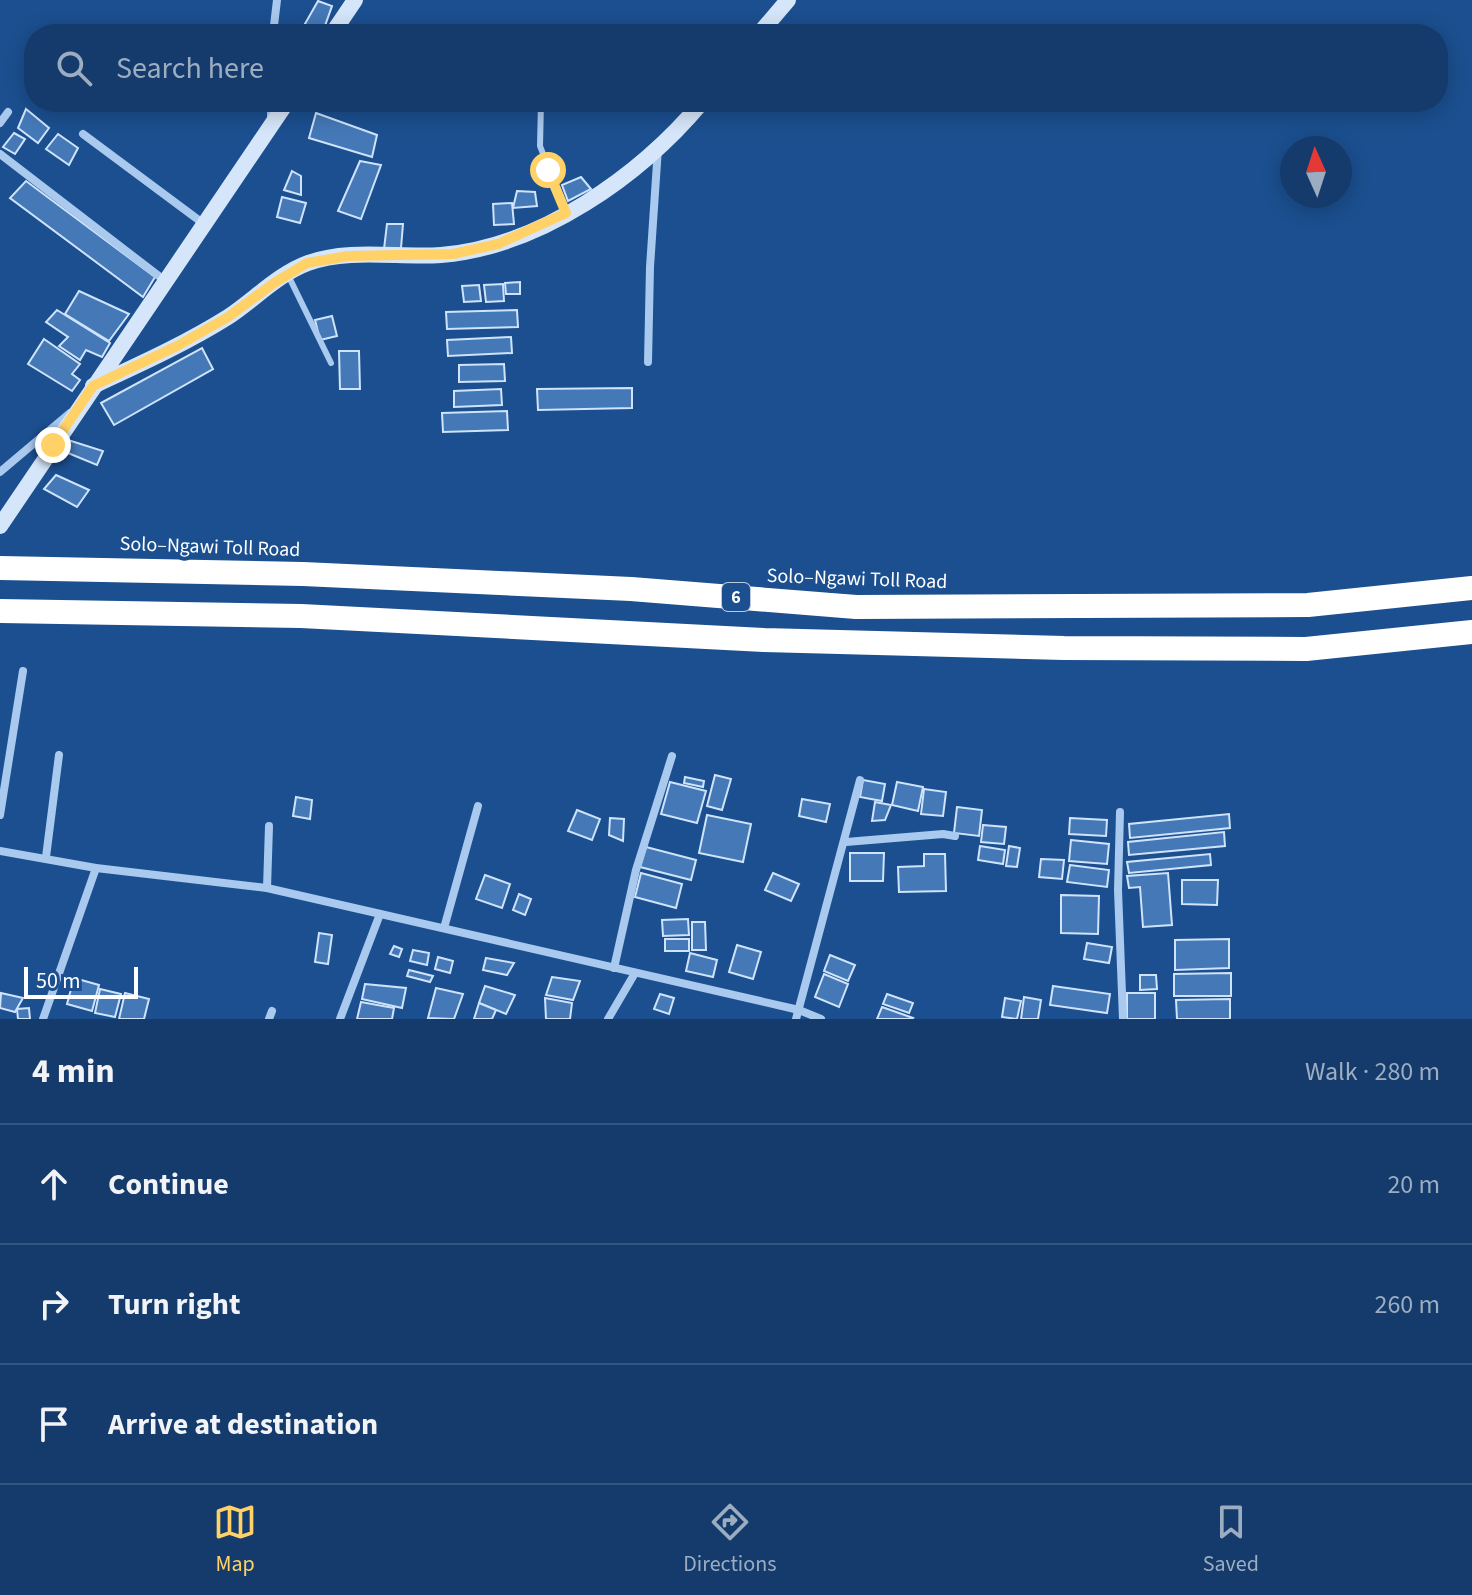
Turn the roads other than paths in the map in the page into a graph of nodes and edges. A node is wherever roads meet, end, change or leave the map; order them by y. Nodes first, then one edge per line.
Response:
1 (277, 0) edge
2 (355, 0) edge
3 (788, 0) edge
4 (274, 24) edge
5 (339, 24) edge
6 (768, 24) edge
7 (8, 112) dead end
8 (271, 112) edge
9 (281, 112) edge
10 (541, 112) edge
11 (692, 112) edge
12 (0, 123) edge
13 (271, 129) junction
14 (83, 134) dead end
15 (658, 147) junction
16 (0, 154) edge
17 (566, 213) junction
18 (204, 225) junction
19 (288, 275) junction
20 (164, 280) junction
21 (648, 362) dead end
22 (331, 363) dead end
23 (93, 386) junction
24 (78, 407) junction
25 (0, 472) edge
26 (4, 520) edge
27 (0, 568) edge
28 (1472, 588) edge
29 (0, 611) edge
30 (1472, 632) edge
31 (23, 671) dead end
32 (59, 755) dead end
33 (672, 756) dead end
34 (860, 780) dead end
35 (478, 806) dead end
36 (1120, 812) dead end
37 (0, 815) edge
38 (269, 826) dead end
39 (955, 836) dead end
40 (846, 842) junction
41 (0, 851) edge
42 (46, 857) junction
43 (96, 868) junction
44 (267, 888) junction
45 (380, 914) junction
46 (444, 928) junction
47 (614, 968) junction
48 (635, 973) junction
49 (797, 1014) edge
50 (43, 1019) edge
51 (340, 1019) edge
52 (608, 1019) edge
53 (821, 1019) edge
54 (1123, 1019) edge

1 - 4 street
2 - 5 street
3 - 6 street
7 - 12 street
8 - 13 street
9 - 13 street
10 - 17 lane
11 - 15 street
13 - 18 street
14 - 18 street
15 - 17 street
15 - 21 street
16 - 20 street
17 - 19 street
18 - 20 street
19 - 22 lane
19 - 23 street
20 - 23 street
23 - 24 street
24 - 25 street
24 - 26 street
27 - 28 highway, Solo–Ngawi Toll Road / 6
29 - 30 highway, 6
31 - 37 street
32 - 42 street
33 - 47 street
34 - 40 street
35 - 46 street
36 - 54 street
38 - 44 street
39 - 40 street
40 - 49 street
41 - 42 street
42 - 43 street
43 - 44 street
43 - 50 street
44 - 45 street
45 - 46 street
45 - 51 street
46 - 47 street
47 - 48 street
48 - 49 street
48 - 52 street
49 - 53 street

